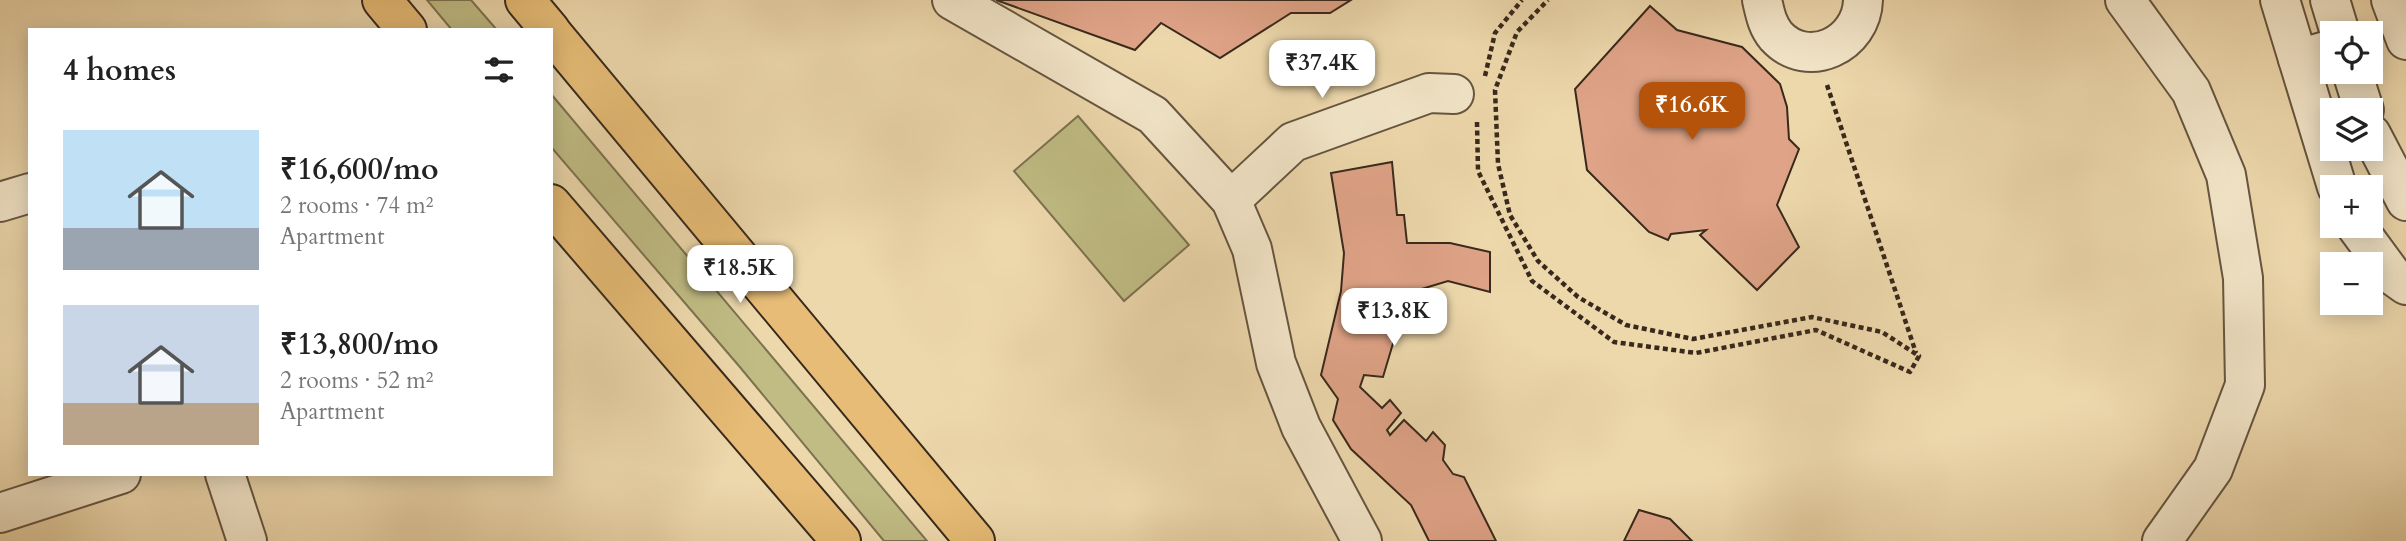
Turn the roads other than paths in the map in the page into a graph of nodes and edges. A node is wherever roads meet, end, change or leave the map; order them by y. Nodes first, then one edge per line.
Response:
1 (382, 0) edge
2 (525, 0) edge
3 (952, 0) edge
4 (1762, 0) edge
5 (2125, 0) edge
6 (2280, 0) edge
7 (2330, 0) edge
8 (2392, 0) edge
9 (1864, 1) edge
10 (2336, 21) edge
11 (405, 28) edge
12 (548, 28) edge
13 (553, 35) edge
14 (2406, 40) edge
15 (2315, 54) edge
16 (1471, 99) road end
17 (2383, 158) edge
18 (2335, 175) edge
19 (28, 194) edge
20 (2404, 199) edge
21 (1231, 200) junction
22 (0, 202) edge
23 (553, 206) edge
24 (2383, 214) edge
25 (2363, 238) edge
26 (2406, 285) edge
27 (115, 476) edge
28 (226, 476) edge
29 (0, 513) edge
30 (247, 541) edge
31 (841, 541) edge
32 (975, 541) edge
33 (1362, 541) edge
34 (2162, 541) edge

1 - 11 main road
2 - 12 main road
3 - 21 street
4 - 9 street
5 - 34 street
6 - 15 street
7 - 10 street
8 - 14 street
13 - 32 main road
15 - 18 street
16 - 21 street
17 - 20 street
19 - 22 street
20 - 24 street
21 - 33 street
23 - 31 main road
25 - 26 street
27 - 29 street
28 - 30 street

